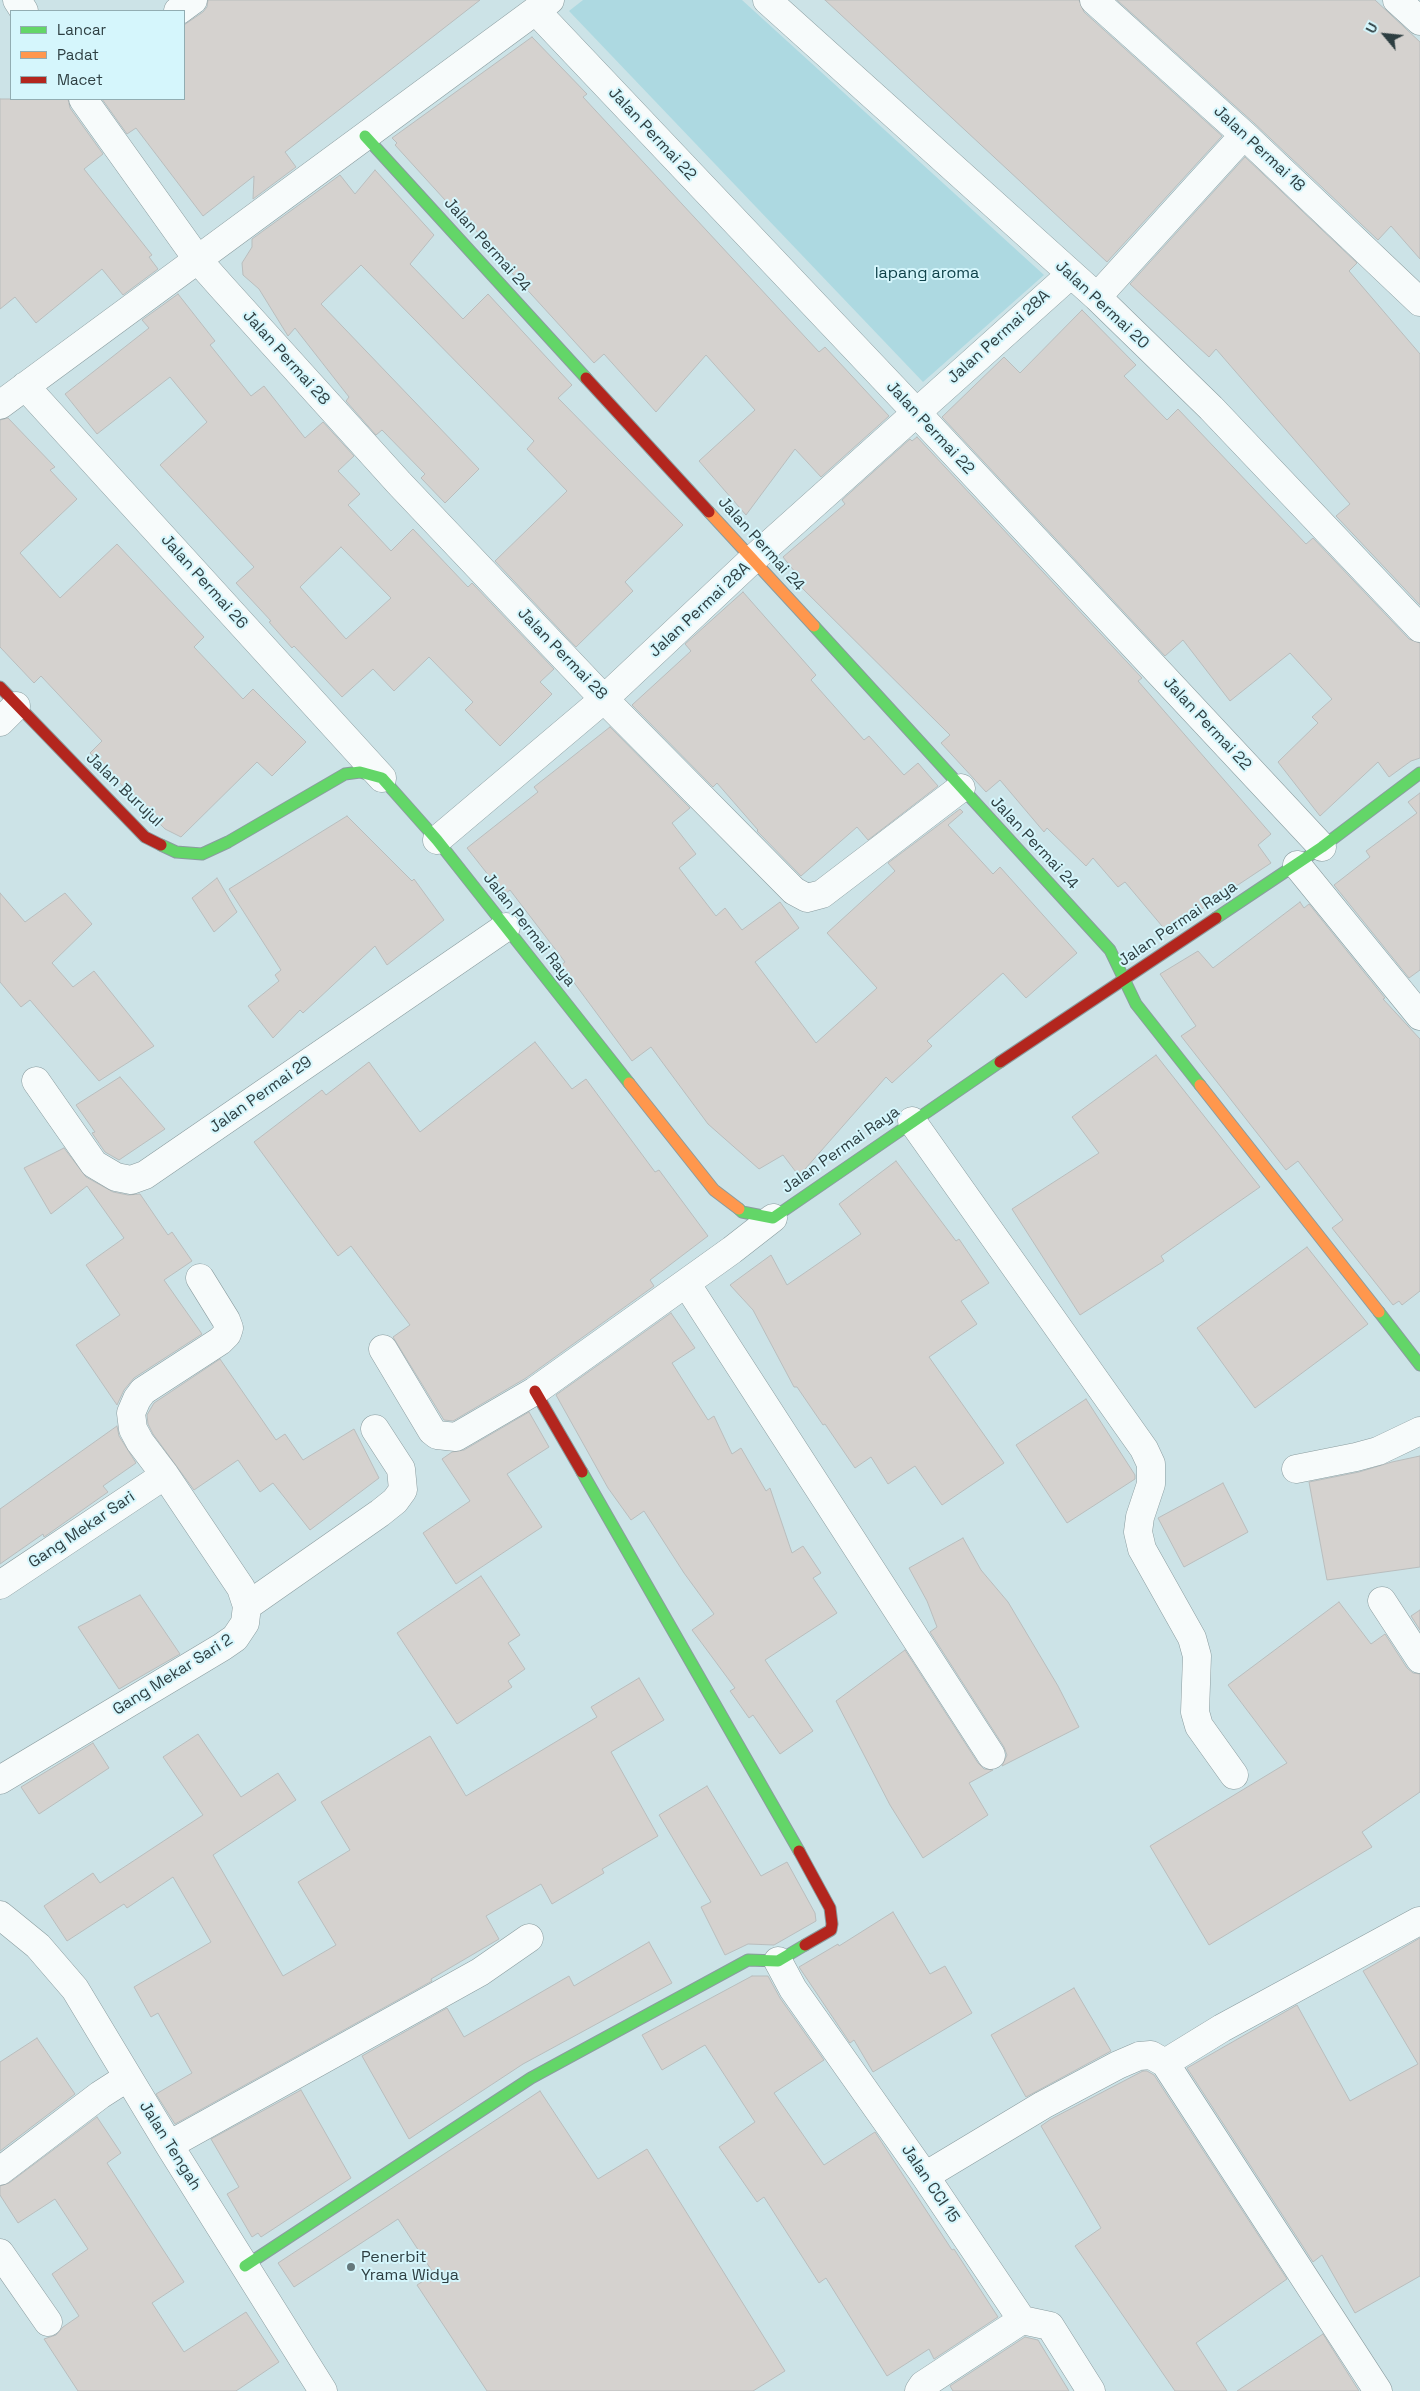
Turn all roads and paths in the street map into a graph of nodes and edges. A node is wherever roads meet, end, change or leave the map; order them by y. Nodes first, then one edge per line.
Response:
1 (193, 0) edge
2 (767, 0) edge
3 (1094, 0) edge
4 (1397, 0) edge
5 (543, 5) edge
6 (179, 10) edge
7 (1420, 21) edge
8 (84, 100) edge
9 (365, 136) junction
10 (1244, 136) junction
11 (198, 260) junction
12 (1070, 275) junction
13 (1097, 297) junction
14 (1420, 302) edge
15 (25, 386) junction
16 (0, 405) edge
17 (915, 412) junction
18 (753, 559) junction
19 (1420, 628) edge
20 (604, 699) junction
21 (5, 705) edge
22 (1420, 773) edge
23 (382, 778) junction
24 (961, 788) junction
25 (437, 840) junction
26 (1322, 848) junction
27 (1297, 865) junction
28 (506, 926) junction
29 (1123, 980) junction
30 (1420, 1016) edge
31 (36, 1082) dead end
32 (912, 1120) junction
33 (773, 1218) junction
34 (200, 1278) dead end
35 (686, 1283) junction
36 (383, 1348) dead end
37 (1420, 1365) edge
38 (535, 1391) junction
39 (375, 1429) dead end
40 (1420, 1431) edge
41 (1296, 1469) dead end
42 (165, 1475) junction
43 (0, 1586) edge
44 (1382, 1601) dead end
45 (247, 1606) junction
46 (1420, 1659) edge
47 (991, 1755) dead end
48 (1234, 1775) dead end
49 (0, 1780) edge
50 (0, 1915) edge
51 (1419, 1920) edge
52 (529, 1938) dead end
53 (778, 1961) junction
54 (1165, 2063) junction
55 (128, 2077) junction
56 (169, 2145) junction
57 (0, 2172) edge
58 (926, 2176) junction
59 (0, 2253) edge
60 (244, 2266) junction
61 (1022, 2320) junction
62 (48, 2322) dead end
63 (323, 2391) edge
64 (919, 2391) edge
65 (1091, 2391) edge
66 (1378, 2391) edge

1 - 6 street
2 - 12 street, Jalan Permai 20
3 - 10 street, Jalan Permai 18
4 - 7 street
5 - 9 street
5 - 17 street, Jalan Permai 22
8 - 11 street, Jalan Permai 28
9 - 11 street
9 - 18 street, Jalan Permai 24
10 - 13 street
10 - 14 street, Jalan Permai 18
11 - 15 street
11 - 20 street, Jalan Permai 28
12 - 13 street, Jalan Permai 20
12 - 17 street, Jalan Permai 28A
13 - 19 street, Jalan Permai 20
15 - 16 street
15 - 23 street, Jalan Permai 26
17 - 18 street, Jalan Permai 28A
17 - 26 street, Jalan Permai 22
18 - 20 street, Jalan Permai 28A
18 - 24 street, Jalan Permai 24
20 - 24 street, Jalan Permai 28
20 - 25 street, Jalan Permai 28A
21 - 23 street, Jalan Burujul
22 - 26 street, Jalan Permai Raya
23 - 25 street, Jalan Permai Raya
24 - 29 street, Jalan Permai 24
25 - 28 street, Jalan Permai Raya
26 - 27 street, Jalan Permai Raya
27 - 29 street, Jalan Permai Raya
27 - 30 street
28 - 31 street, Jalan Permai 29
28 - 33 street, Jalan Permai Raya
29 - 32 street, Jalan Permai Raya
29 - 37 street, Jalan Permai 24
32 - 33 street, Jalan Permai Raya
32 - 48 street
33 - 35 street
34 - 42 street
35 - 38 street
35 - 47 street
36 - 38 street
38 - 53 street
39 - 45 street
40 - 41 street
42 - 43 street, Gang Mekar Sari
42 - 45 street
44 - 46 street
45 - 49 street, Gang Mekar Sari 2
50 - 55 street, Jalan Tengah
51 - 54 street
52 - 56 street
53 - 58 street, Jalan CCI 15
53 - 60 street
54 - 58 street
54 - 66 street
55 - 56 street, Jalan Tengah
55 - 57 street
56 - 60 street, Jalan Tengah
58 - 61 street, Jalan CCI 15
59 - 62 street
60 - 63 street, Jalan Tengah
61 - 64 street
61 - 65 street

